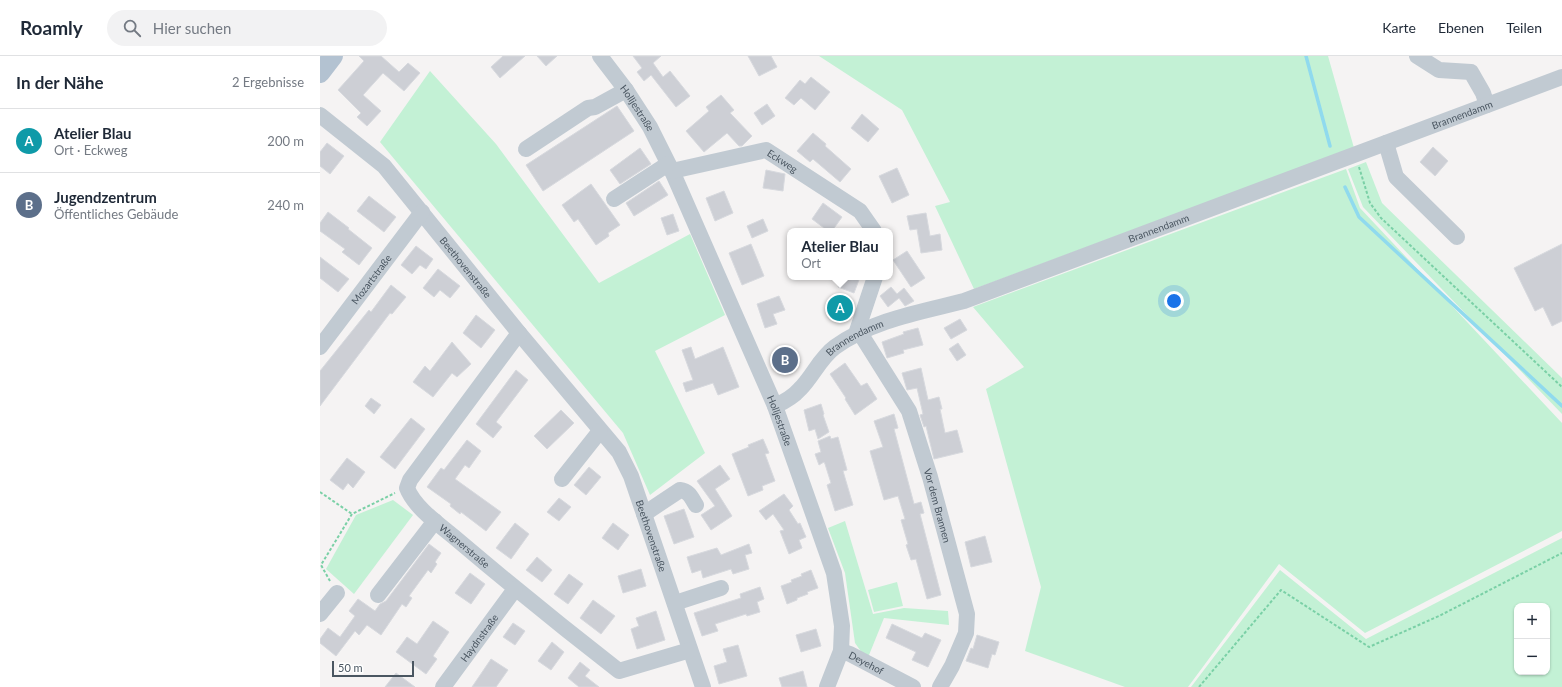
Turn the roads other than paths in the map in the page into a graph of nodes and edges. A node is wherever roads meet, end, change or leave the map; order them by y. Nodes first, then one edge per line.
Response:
1 (333, 56) edge
2 (600, 56) edge
3 (1417, 56) edge
4 (320, 73) edge
5 (1562, 78) edge
6 (626, 90) junction
7 (1487, 105) junction
8 (320, 115) edge
9 (1386, 143) junction
10 (526, 149) dead end
11 (670, 167) junction
12 (614, 199) dead end
13 (422, 212) junction
14 (872, 228) edge
15 (1457, 237) dead end
16 (874, 280) edge
17 (519, 333) junction
18 (858, 334) junction
19 (320, 347) edge
20 (775, 406) junction
21 (600, 431) junction
22 (562, 479) dead end
23 (696, 504) dead end
24 (644, 514) junction
25 (435, 521) junction
26 (721, 588) dead end
27 (515, 589) junction
28 (337, 592) road end
29 (378, 595) dead end
30 (675, 603) junction
31 (320, 614) edge
32 (690, 650) junction
33 (841, 650) junction
34 (444, 687) edge
35 (703, 687) edge
36 (826, 687) edge
37 (913, 687) edge
38 (940, 687) edge

1 - 4 main road
2 - 6 street, Holljestraße
3 - 7 street
5 - 7 street, Brannendamm
6 - 10 street
6 - 11 street, Holljestraße
7 - 9 street, Brannendamm
8 - 13 street, Beethovenstraße
9 - 15 street
9 - 18 street, Brannendamm
11 - 12 street
11 - 14 street, Eckweg
11 - 20 street, Holljestraße
13 - 17 street, Beethovenstraße
13 - 19 street, Mozartstraße
16 - 18 street
17 - 21 street, Beethovenstraße
17 - 25 street, Wagnerstraße
18 - 20 street, Brannendamm
18 - 38 street, Vor dem Brannen
20 - 33 street, Holljestraße
21 - 22 street
21 - 24 street, Beethovenstraße
23 - 24 street
24 - 30 street, Beethovenstraße
25 - 27 street, Wagnerstraße
25 - 29 street
26 - 30 street
27 - 32 street, Wagnerstraße
27 - 34 street, Haydnstraße
28 - 31 street
30 - 32 street, Beethovenstraße
32 - 35 street, Beethovenstraße
33 - 36 street, Holljestraße
33 - 37 street, Deyehof

